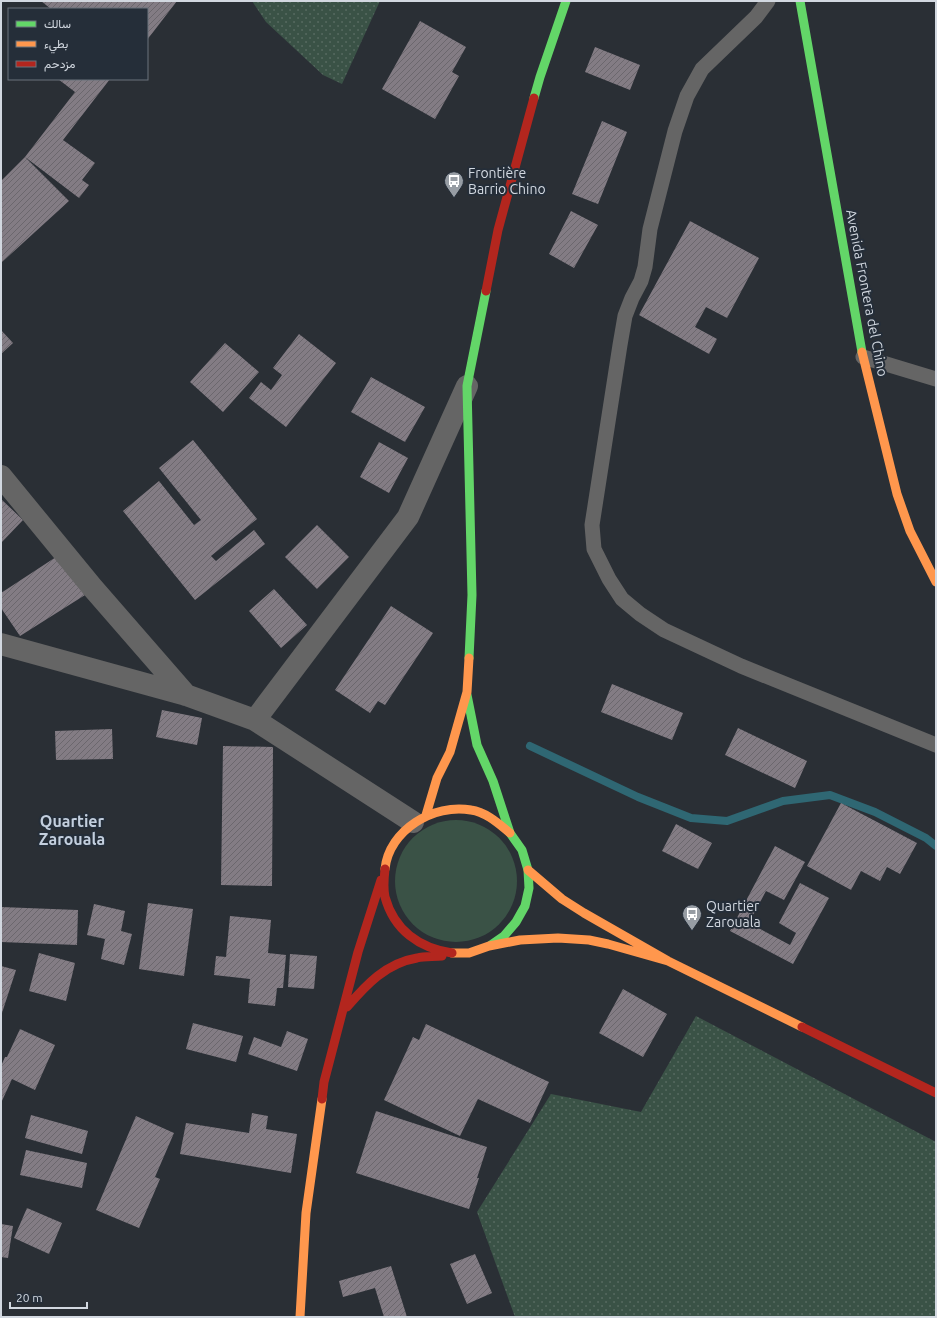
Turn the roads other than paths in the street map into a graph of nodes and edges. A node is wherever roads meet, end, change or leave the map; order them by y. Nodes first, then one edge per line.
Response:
1 (566, 1) edge
2 (768, 1) edge
3 (800, 1) edge
4 (863, 357) junction
5 (936, 379) edge
6 (467, 386) junction
7 (1, 476) edge
8 (936, 582) edge
9 (1, 644) edge
10 (467, 692) junction
11 (186, 695) junction
12 (255, 720) junction
13 (936, 745) edge
14 (420, 819) junction
15 (510, 833) junction
16 (528, 870) junction
17 (383, 873) junction
18 (490, 946) junction
19 (468, 953) junction
20 (668, 961) junction
21 (343, 1011) junction
22 (936, 1093) edge
23 (300, 1317) edge

1 - 6 street
2 - 13 lane
3 - 4 street, Avenida Frontera del Chino
4 - 5 lane
4 - 8 street, Avenida Frontera del Chino
6 - 10 street
6 - 12 street
7 - 11 street
9 - 11 street
10 - 14 street
10 - 15 street
11 - 12 street
12 - 14 street
14 - 15 street
14 - 17 street
15 - 16 street
16 - 18 street
16 - 20 street
17 - 19 street
17 - 21 street
18 - 19 street
18 - 20 street
19 - 21 street
20 - 22 street
21 - 23 street

